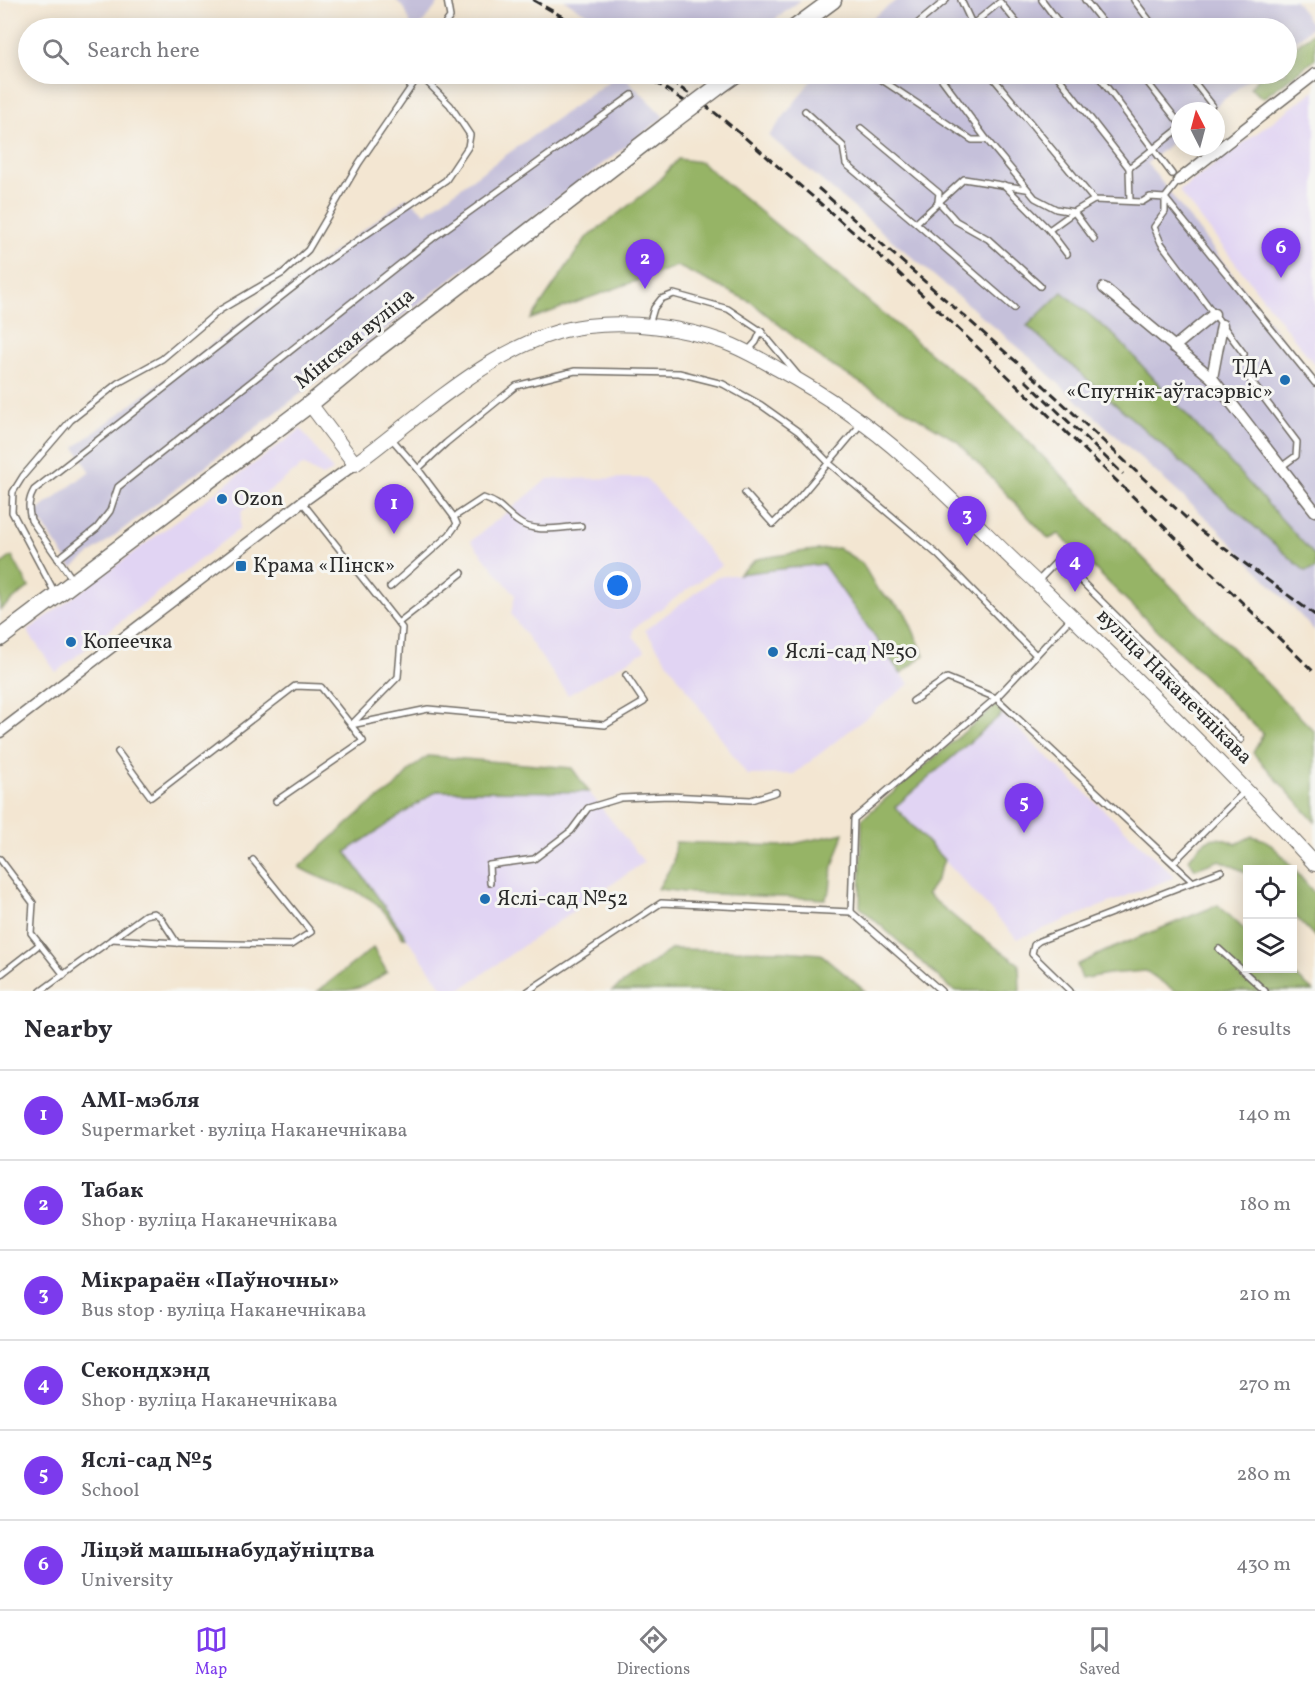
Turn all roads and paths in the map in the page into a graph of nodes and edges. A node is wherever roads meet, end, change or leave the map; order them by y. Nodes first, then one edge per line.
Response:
1 (447, 0) edge
2 (833, 0) edge
3 (946, 0) edge
4 (961, 0) edge
5 (1042, 0) edge
6 (1085, 0) edge
7 (1134, 0) edge
8 (449, 18) edge
9 (809, 18) edge
10 (924, 18) edge
11 (968, 18) edge
12 (981, 18) edge
13 (1013, 18) edge
14 (1056, 18) edge
15 (1099, 18) edge
16 (1148, 18) edge
17 (1315, 74) edge
18 (413, 84) edge
19 (430, 84) edge
20 (722, 84) edge
21 (887, 84) edge
22 (945, 84) edge
23 (998, 84) edge
24 (1064, 84) edge
25 (1103, 84) edge
26 (1148, 84) edge
27 (1196, 84) edge
28 (632, 95) dead end
29 (1210, 102) edge
30 (805, 111) dead end
31 (1171, 114) edge
32 (861, 128) dead end
33 (1171, 133) edge
34 (987, 140) junction
35 (1152, 149) junction
36 (1129, 168) junction
37 (1176, 177) junction
38 (1003, 184) junction
39 (1026, 189) junction
40 (1165, 198) junction
41 (938, 201) junction
42 (1094, 201) junction
43 (1130, 201) junction
44 (1074, 212) junction
45 (916, 223) junction
46 (1049, 230) junction
47 (1094, 239) dead end
48 (1068, 254) dead end
49 (1040, 286) dead end
50 (1104, 288) dead end
51 (1014, 308) dead end
52 (1214, 314) junction
53 (1222, 325) junction
54 (648, 326) junction
55 (761, 331) junction
56 (1174, 347) junction
57 (747, 352) junction
58 (1244, 354) dead end
59 (1248, 377) dead end
60 (1212, 378) junction
61 (804, 383) junction
62 (1315, 383) edge
63 (310, 404) junction
64 (862, 423) junction
65 (391, 438) junction
66 (355, 464) junction
67 (830, 464) junction
68 (1281, 467) junction
69 (418, 469) junction
70 (745, 494) dead end
71 (302, 502) junction
72 (1315, 511) edge
73 (454, 517) junction
74 (581, 526) dead end
75 (58, 559) junction
76 (462, 573) dead end
77 (74, 581) junction
78 (1036, 583) junction
79 (390, 587) dead end
80 (56, 594) junction
81 (1072, 616) junction
82 (398, 623) junction
83 (0, 638) edge
84 (1036, 655) junction
85 (626, 675) dead end
86 (996, 698) junction
87 (913, 701) dead end
88 (351, 725) junction
89 (0, 732) edge
90 (1241, 740) dead end
91 (118, 752) dead end
92 (1247, 789) junction
93 (776, 792) dead end
94 (276, 801) dead end
95 (0, 859) edge
96 (253, 860) dead end
97 (1173, 864) junction
98 (1315, 864) edge
99 (1221, 872) dead end
100 (1193, 882) junction
101 (490, 883) dead end
102 (851, 912) junction
103 (112, 939) junction
104 (177, 943) junction
105 (40, 944) junction
106 (1219, 949) dead end
107 (0, 975) edge
108 (64, 975) junction
109 (41, 991) edge
110 (528, 991) edge
111 (941, 991) edge
112 (1070, 991) edge
113 (1264, 991) edge

1 - 8 lane
2 - 9 main road
3 - 10 lane
4 - 11 lane
5 - 14 lane
6 - 15 lane
7 - 16 lane
12 - 13 lane
17 - 37 street
18 - 80 lane
19 - 75 lane
20 - 63 main road, Мінская вуліца, bridge
21 - 34 lane
22 - 34 lane
23 - 42 lane
24 - 36 lane
25 - 35 lane
26 - 31 lane
27 - 29 lane
28 - 75 lane
30 - 45 lane
32 - 41 lane
33 - 35 lane
34 - 39 lane
35 - 36 lane
35 - 37 lane
36 - 43 lane
37 - 40 lane
38 - 39 lane
38 - 41 lane
38 - 46 lane
39 - 44 lane
40 - 43 lane
40 - 52 lane
40 - 62 lane
41 - 45 lane
41 - 49 lane
42 - 43 lane
42 - 44 lane
44 - 46 lane
44 - 47 lane
45 - 51 lane
46 - 48 lane
50 - 56 street
52 - 53 lane
52 - 56 street
53 - 58 lane
53 - 60 street
54 - 55 lane
54 - 57 main road, вуліца Наканечнікава
54 - 65 main road, вуліца Наканечнікава
55 - 57 lane
55 - 61 lane
56 - 60 street
57 - 61 main road, вуліца Наканечнікава
59 - 68 lane
60 - 68 street
61 - 64 main road, вуліца Наканечнікава
63 - 66 main road
63 - 77 main road, Мінская вуліца
64 - 67 lane
64 - 78 main road, вуліца Наканечнікава
65 - 66 main road, вуліца Наканечнікава
65 - 69 lane
66 - 71 street, вуліца Наканечнікава
67 - 69 lane
67 - 70 lane
67 - 84 lane
68 - 72 street
69 - 73 lane
71 - 82 lane
71 - 89 street, вуліца Наканечнікава
73 - 74 lane
73 - 79 lane
75 - 77 lane
76 - 82 lane
77 - 80 main road, Мінская вуліца
78 - 81 main road, вуліца Наканечнікава
78 - 90 lane
80 - 83 main road, Мінская вуліца
81 - 84 lane
81 - 92 main road, вуліца Наканечнікава
82 - 88 lane
84 - 86 lane
85 - 88 lane
86 - 87 lane
86 - 97 lane
86 - 102 lane
88 - 91 lane
88 - 94 lane
92 - 97 lane
92 - 98 main road, вуліца Наканечнікава
93 - 101 lane
95 - 105 lane
96 - 104 lane
97 - 100 lane
99 - 100 lane
100 - 112 lane
102 - 110 lane
102 - 111 lane
103 - 104 lane
103 - 104 lane
103 - 108 lane
105 - 107 lane
105 - 108 lane
106 - 113 lane
108 - 109 lane

